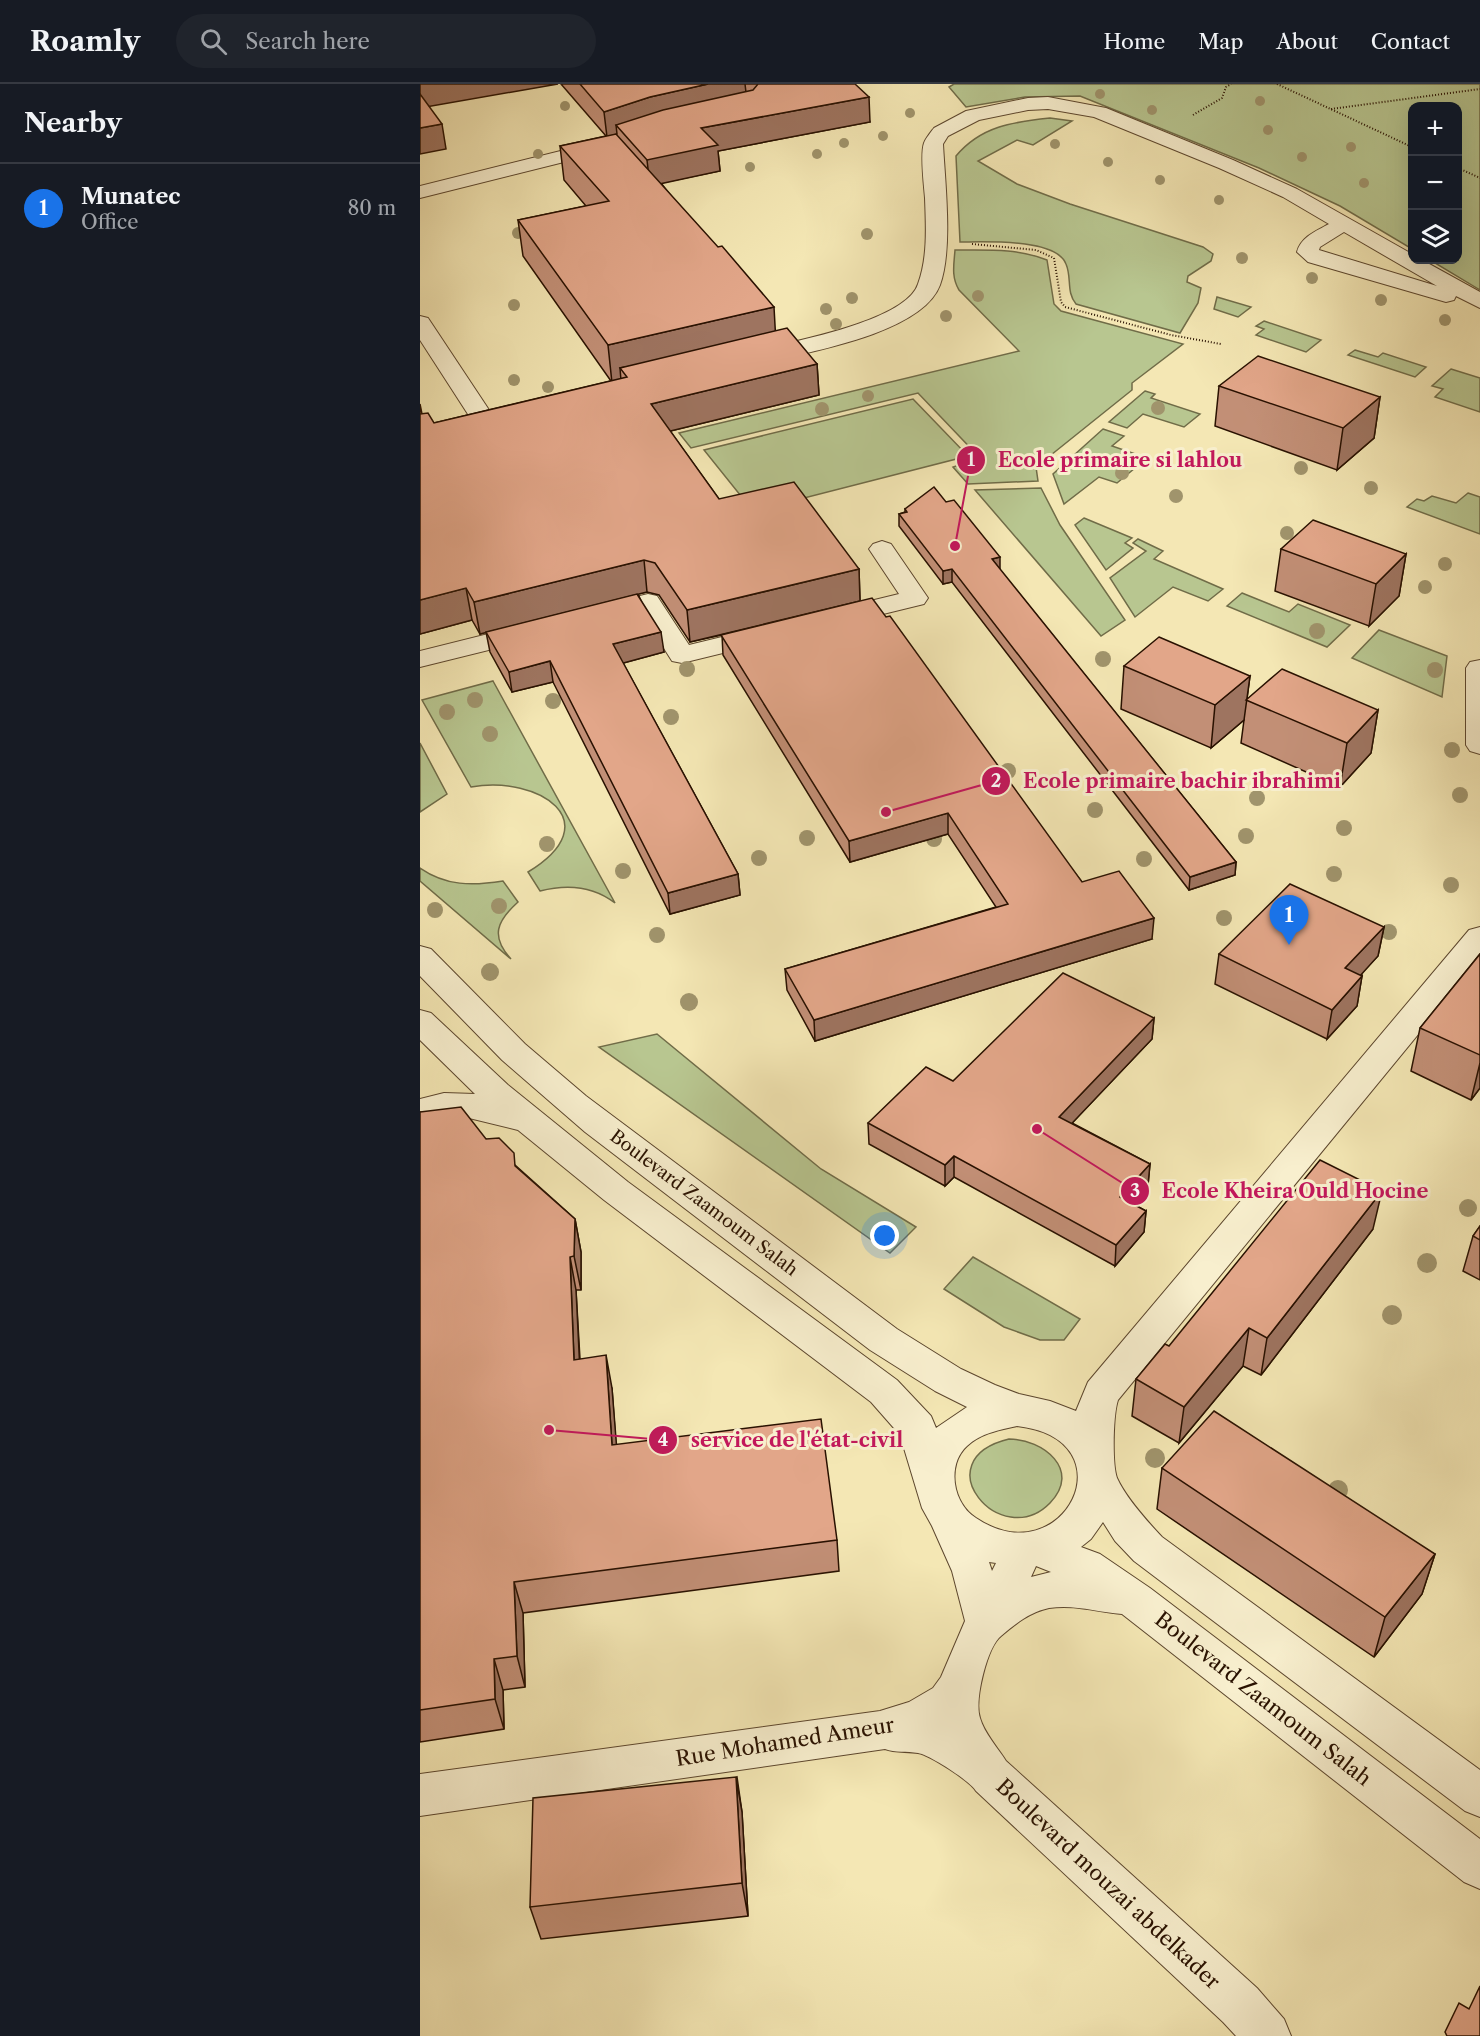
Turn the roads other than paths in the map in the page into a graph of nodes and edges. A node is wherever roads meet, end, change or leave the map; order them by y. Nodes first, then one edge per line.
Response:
1 (628, 139) edge
2 (420, 192) edge
3 (1344, 223) junction
4 (1480, 303) edge
5 (420, 323) edge
6 (740, 361) edge
7 (485, 422) edge
8 (882, 549) dead end
9 (420, 659) edge
10 (1480, 668) edge
11 (1480, 746) edge
12 (1480, 938) edge
13 (420, 957) edge
14 (420, 1021) edge
15 (420, 1112) edge
16 (537, 1127) junction
17 (1101, 1393) junction
18 (1025, 1411) junction
19 (1097, 1472) junction
20 (934, 1479) junction
21 (950, 1520) junction
22 (1030, 1549) junction
23 (1136, 1601) junction
24 (986, 1624) junction
25 (958, 1688) junction
26 (880, 1731) junction
27 (991, 1776) junction
28 (420, 1795) edge
29 (1480, 1796) edge
30 (1480, 1867) edge
31 (1267, 2036) edge

1 - 2 street
3 - 4 street
3 - 4 street
3 - 6 street
5 - 7 street
8 - 9 street
10 - 11 street
12 - 17 street
13 - 18 street, Boulevard Zaamoum Salah
14 - 16 street
15 - 16 street
16 - 20 street
17 - 18 street
17 - 19 street
18 - 19 street
18 - 20 street
19 - 22 street
19 - 29 street
20 - 21 street
21 - 22 street
21 - 24 street
22 - 23 street, Boulevard Zaamoum Salah
22 - 24 street, Rue Mohamed Ameur
23 - 24 street
23 - 30 street, Boulevard Zaamoum Salah
24 - 25 street, Rue Mohamed Ameur
25 - 26 street, Rue Mohamed Ameur
25 - 27 street, Boulevard mouzai abdelkader
26 - 27 street
26 - 28 street, Rue Mohamed Ameur
27 - 31 street, Boulevard mouzai abdelkader

